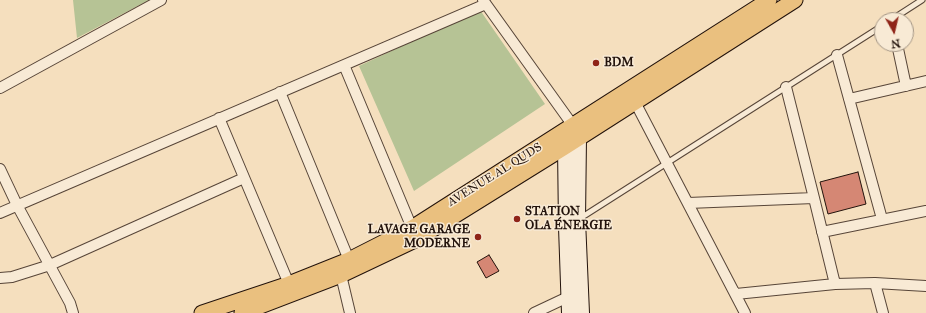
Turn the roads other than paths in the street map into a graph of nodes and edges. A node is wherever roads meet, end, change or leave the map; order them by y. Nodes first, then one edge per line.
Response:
1 (161, 0) edge
2 (769, 0) edge
3 (795, 0) edge
4 (922, 0) edge
5 (485, 2) edge
6 (903, 12) edge
7 (874, 31) edge
8 (899, 52) edge
9 (837, 54) junction
10 (344, 64) junction
11 (926, 81) edge
12 (906, 86) junction
13 (786, 87) junction
14 (0, 88) edge
15 (280, 92) junction
16 (849, 99) junction
17 (635, 102) junction
18 (219, 118) junction
19 (572, 128) junction
20 (565, 147) junction
21 (667, 163) junction
22 (0, 169) edge
23 (244, 178) junction
24 (814, 198) junction
25 (688, 203) junction
26 (17, 205) junction
27 (926, 210) edge
28 (0, 212) edge
29 (882, 220) junction
30 (572, 224) junction
31 (412, 228) junction
32 (822, 232) junction
33 (349, 260) junction
34 (50, 265) junction
35 (341, 275) junction
36 (0, 278) edge
37 (875, 283) junction
38 (289, 284) junction
39 (835, 284) junction
40 (926, 286) edge
41 (736, 294) junction
42 (568, 297) junction
43 (270, 308) edge
44 (73, 313) edge
45 (202, 313) edge
46 (242, 313) edge
47 (350, 313) edge
48 (534, 313) edge
49 (569, 313) edge
50 (582, 313) edge
51 (745, 313) edge
52 (883, 313) edge

1 - 14 street
2 - 19 main road, AVENUE AL QUDS
3 - 17 main road, AVENUE AL QUDS
4 - 6 lane
5 - 10 street
5 - 19 street
7 - 9 lane
8 - 12 street
9 - 13 lane
9 - 16 street
10 - 15 street
10 - 31 street
11 - 12 street
12 - 16 street
13 - 21 lane
13 - 24 street
15 - 18 street
15 - 33 street
16 - 29 street
17 - 19 main road, AVENUE AL QUDS
17 - 21 street
18 - 23 street
18 - 26 street
19 - 20 main road, AVENUE AL QUDS
19 - 30 main road
19 - 31 main road, AVENUE AL QUDS
20 - 30 main road
20 - 35 main road, AVENUE AL QUDS
21 - 25 street
21 - 30 lane
22 - 26 street
23 - 34 street
23 - 38 street
24 - 25 street
24 - 32 street
25 - 41 street
26 - 28 street
26 - 34 street
27 - 29 street
29 - 32 street
30 - 42 main road
30 - 50 main road
31 - 33 main road, AVENUE AL QUDS
32 - 39 street
33 - 38 main road, AVENUE AL QUDS
34 - 36 street
34 - 44 street
35 - 43 main road, AVENUE AL QUDS
35 - 47 street
37 - 39 street
37 - 40 street
37 - 52 street
38 - 45 main road, AVENUE AL QUDS
39 - 41 street
41 - 51 street
42 - 48 street
42 - 49 main road
43 - 46 main road, AVENUE AL QUDS

